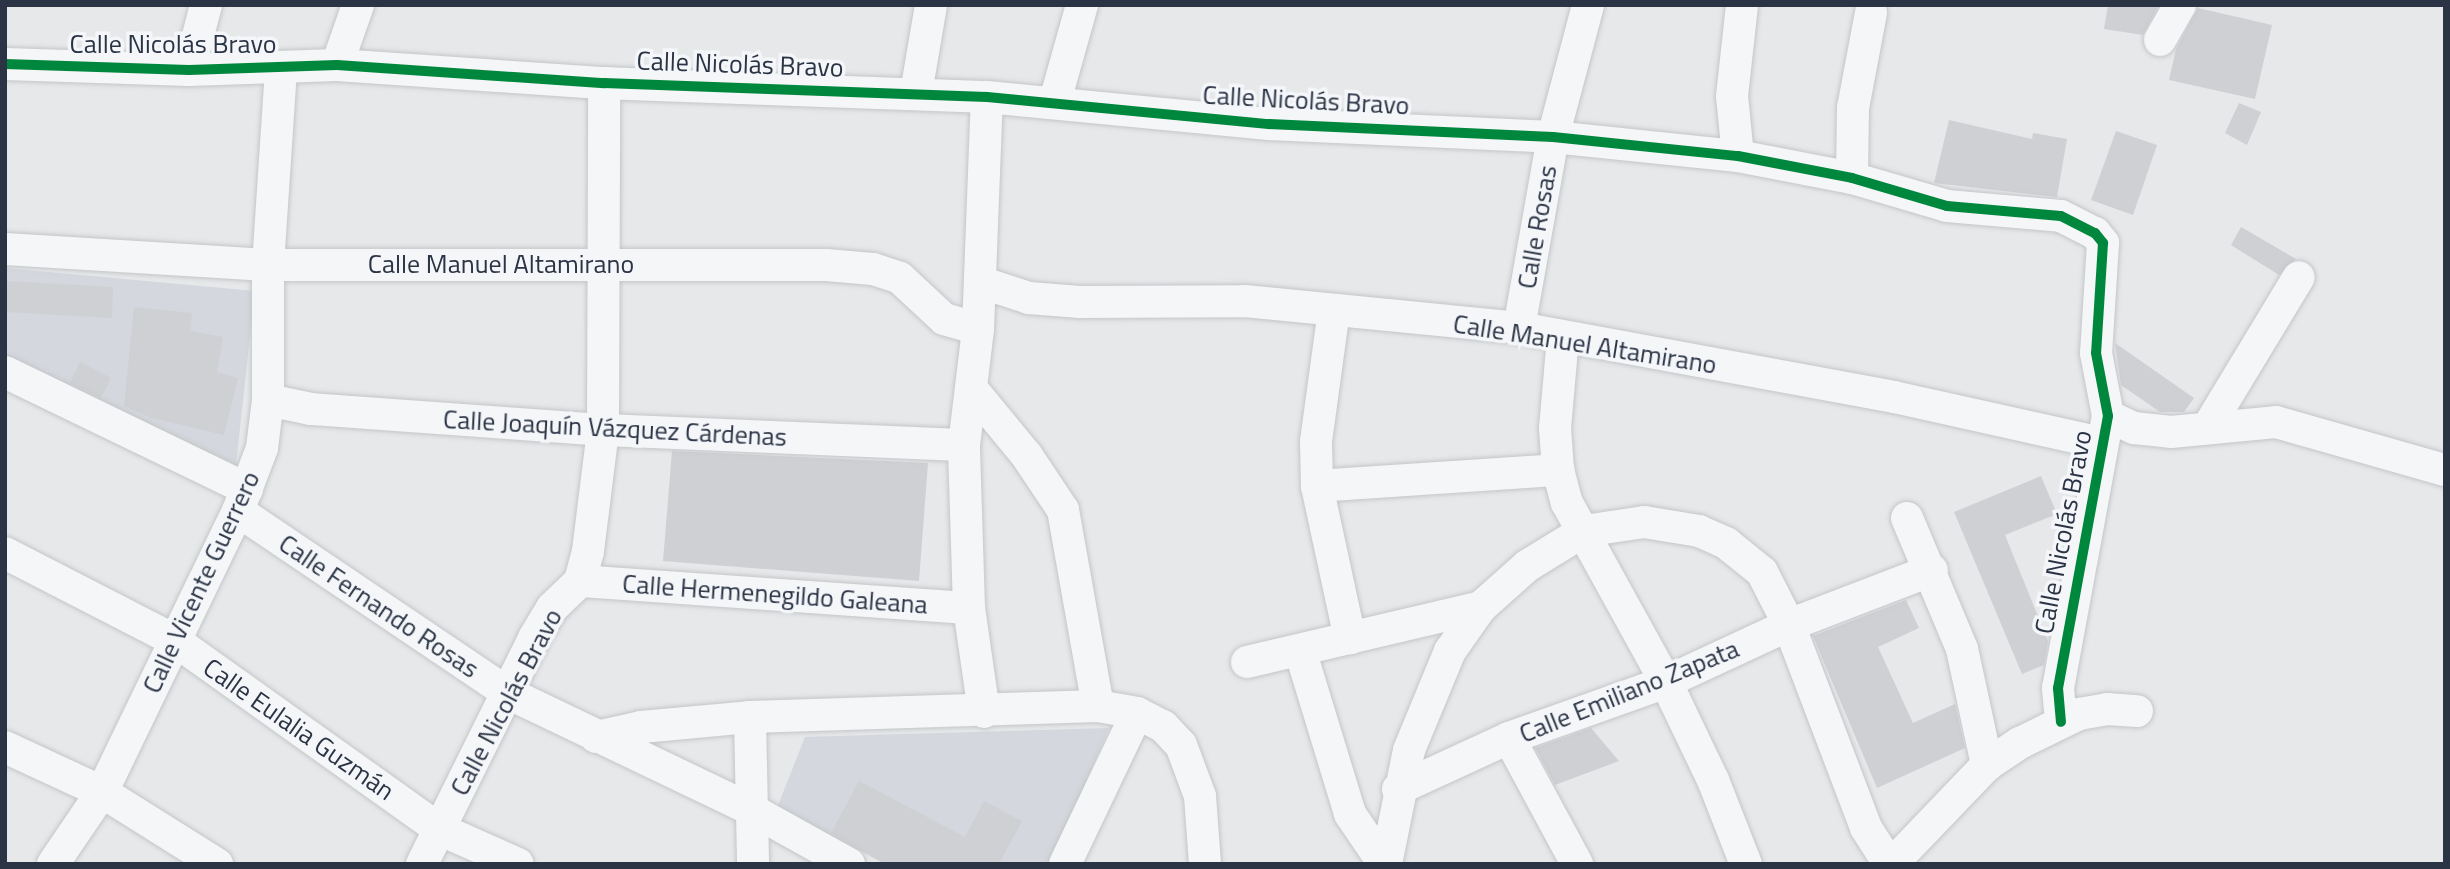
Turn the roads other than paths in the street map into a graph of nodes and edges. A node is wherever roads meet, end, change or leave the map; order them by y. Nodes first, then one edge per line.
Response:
1 (206, 5) edge
2 (358, 5) edge
3 (930, 5) edge
4 (1082, 5) edge
5 (1588, 5) edge
6 (1742, 5) edge
7 (2180, 5) edge
8 (1871, 13) dead end
9 (2160, 40) dead end
10 (5, 64) edge
11 (337, 65) junction
12 (281, 68) junction
13 (189, 70) junction
14 (604, 83) junction
15 (916, 93) junction
16 (986, 97) junction
17 (1055, 101) junction
18 (1553, 137) junction
19 (1738, 156) junction
20 (1852, 178) junction
21 (5, 249) edge
22 (600, 263) junction
23 (268, 265) junction
24 (2299, 277) dead end
25 (980, 282) junction
26 (1334, 310) junction
27 (1519, 328) junction
28 (978, 329) junction
29 (1563, 337) junction
30 (10, 380) edge
31 (971, 388) junction
32 (268, 400) junction
33 (2208, 427) junction
34 (603, 430) junction
35 (2105, 430) junction
36 (964, 445) junction
37 (1558, 470) junction
38 (2445, 470) edge
39 (1317, 486) junction
40 (242, 500) junction
41 (1907, 518) dead end
42 (1584, 531) junction
43 (5, 553) edge
44 (1932, 570) junction
45 (580, 581) junction
46 (1480, 607) junction
47 (969, 608) junction
48 (1789, 625) junction
49 (1350, 638) junction
50 (174, 640) junction
51 (1300, 650) junction
52 (1247, 663) dead end
53 (1666, 682) junction
54 (508, 693) junction
55 (1098, 706) junction
56 (2137, 711) dead end
57 (984, 712) junction
58 (1137, 713) junction
59 (750, 717) junction
60 (2061, 722) junction
61 (596, 737) junction
62 (1510, 738) junction
63 (5, 747) edge
64 (1987, 765) junction
65 (1398, 789) junction
66 (102, 792) junction
67 (752, 810) junction
68 (439, 829) junction
69 (53, 864) edge
70 (218, 864) edge
71 (422, 864) edge
72 (518, 864) edge
73 (753, 864) edge
74 (849, 864) edge
75 (1065, 864) edge
76 (1205, 864) edge
77 (1385, 864) edge
78 (1577, 864) edge
79 (1746, 864) edge
80 (1891, 864) edge

1 - 13 street
2 - 11 street
3 - 15 street
4 - 17 street
5 - 18 street, Calle Rosas
6 - 19 street
7 - 9 street
8 - 20 street
10 - 13 street, Calle Nicolás Bravo
11 - 12 street, Calle Nicolás Bravo
11 - 14 street, Calle Nicolás Bravo
12 - 13 street, Calle Nicolás Bravo
12 - 23 street, Calle Vicente Guerrero
14 - 15 street, Calle Nicolás Bravo
14 - 22 street, Calle Nicolás Bravo
15 - 16 street, Calle Nicolás Bravo
16 - 17 street, Calle Nicolás Bravo
16 - 25 street
17 - 18 street, Calle Nicolás Bravo
18 - 19 street, Calle Nicolás Bravo
18 - 27 street, Calle Rosas
19 - 20 street, Calle Nicolás Bravo
20 - 35 street, Calle Nicolás Bravo
21 - 23 street, Calle Manuel Altamirano
22 - 23 street, Calle Manuel Altamirano
22 - 28 street, Calle Manuel Altamirano
22 - 34 street, Calle Nicolás Bravo
23 - 32 street, Calle Vicente Guerrero
24 - 33 street
25 - 26 street, Calle Manuel Altamirano
25 - 28 street
26 - 27 street, Calle Manuel Altamirano
26 - 39 street
27 - 29 street, Calle Manuel Altamirano
28 - 31 street
29 - 35 street, Calle Manuel Altamirano
29 - 37 street
30 - 40 street, Calle Fernando Rosas
31 - 36 street
31 - 55 street
32 - 34 street, Calle Joaquín Vázquez Cárdenas
32 - 40 street, Calle Vicente Guerrero
33 - 35 street, Calle Manuel Altamirano
33 - 38 street, Calle Manuel Altamirano
34 - 36 street, Calle Joaquín Vázquez Cárdenas
34 - 45 street, Calle Nicolás Bravo
35 - 60 street, Calle Nicolás Bravo
36 - 47 street
37 - 39 street
37 - 42 street
39 - 49 street
40 - 50 street, Calle Vicente Guerrero
40 - 54 street, Calle Fernando Rosas
41 - 44 street
42 - 46 street
42 - 48 street
42 - 53 street
43 - 50 street, Calle Eulalia Guzmán
44 - 48 street, Calle Emiliano Zapata
44 - 64 street
45 - 47 street, Calle Hermenegildo Galeana
45 - 54 street, Calle Nicolás Bravo
46 - 49 street
46 - 65 street
47 - 57 street
48 - 53 street, Calle Emiliano Zapata
48 - 80 street
49 - 51 street
50 - 66 street, Calle Vicente Guerrero
50 - 68 street, Calle Eulalia Guzmán
51 - 52 street
51 - 77 street
53 - 62 street, Calle Emiliano Zapata
53 - 79 street
54 - 61 street, Calle Fernando Rosas
54 - 68 street, Calle Nicolás Bravo
55 - 57 street
55 - 58 street
56 - 60 street
57 - 59 street
58 - 75 street
58 - 76 street
59 - 61 street
59 - 67 street
60 - 64 street
61 - 67 street, Calle Fernando Rosas
62 - 65 street, Calle Emiliano Zapata
62 - 78 street
63 - 66 street
64 - 80 street
65 - 77 street
66 - 69 street, Calle Vicente Guerrero
66 - 70 street
67 - 73 street
67 - 74 street, Calle Fernando Rosas
68 - 71 street, Calle Nicolás Bravo
68 - 72 street, Calle Eulalia Guzmán

